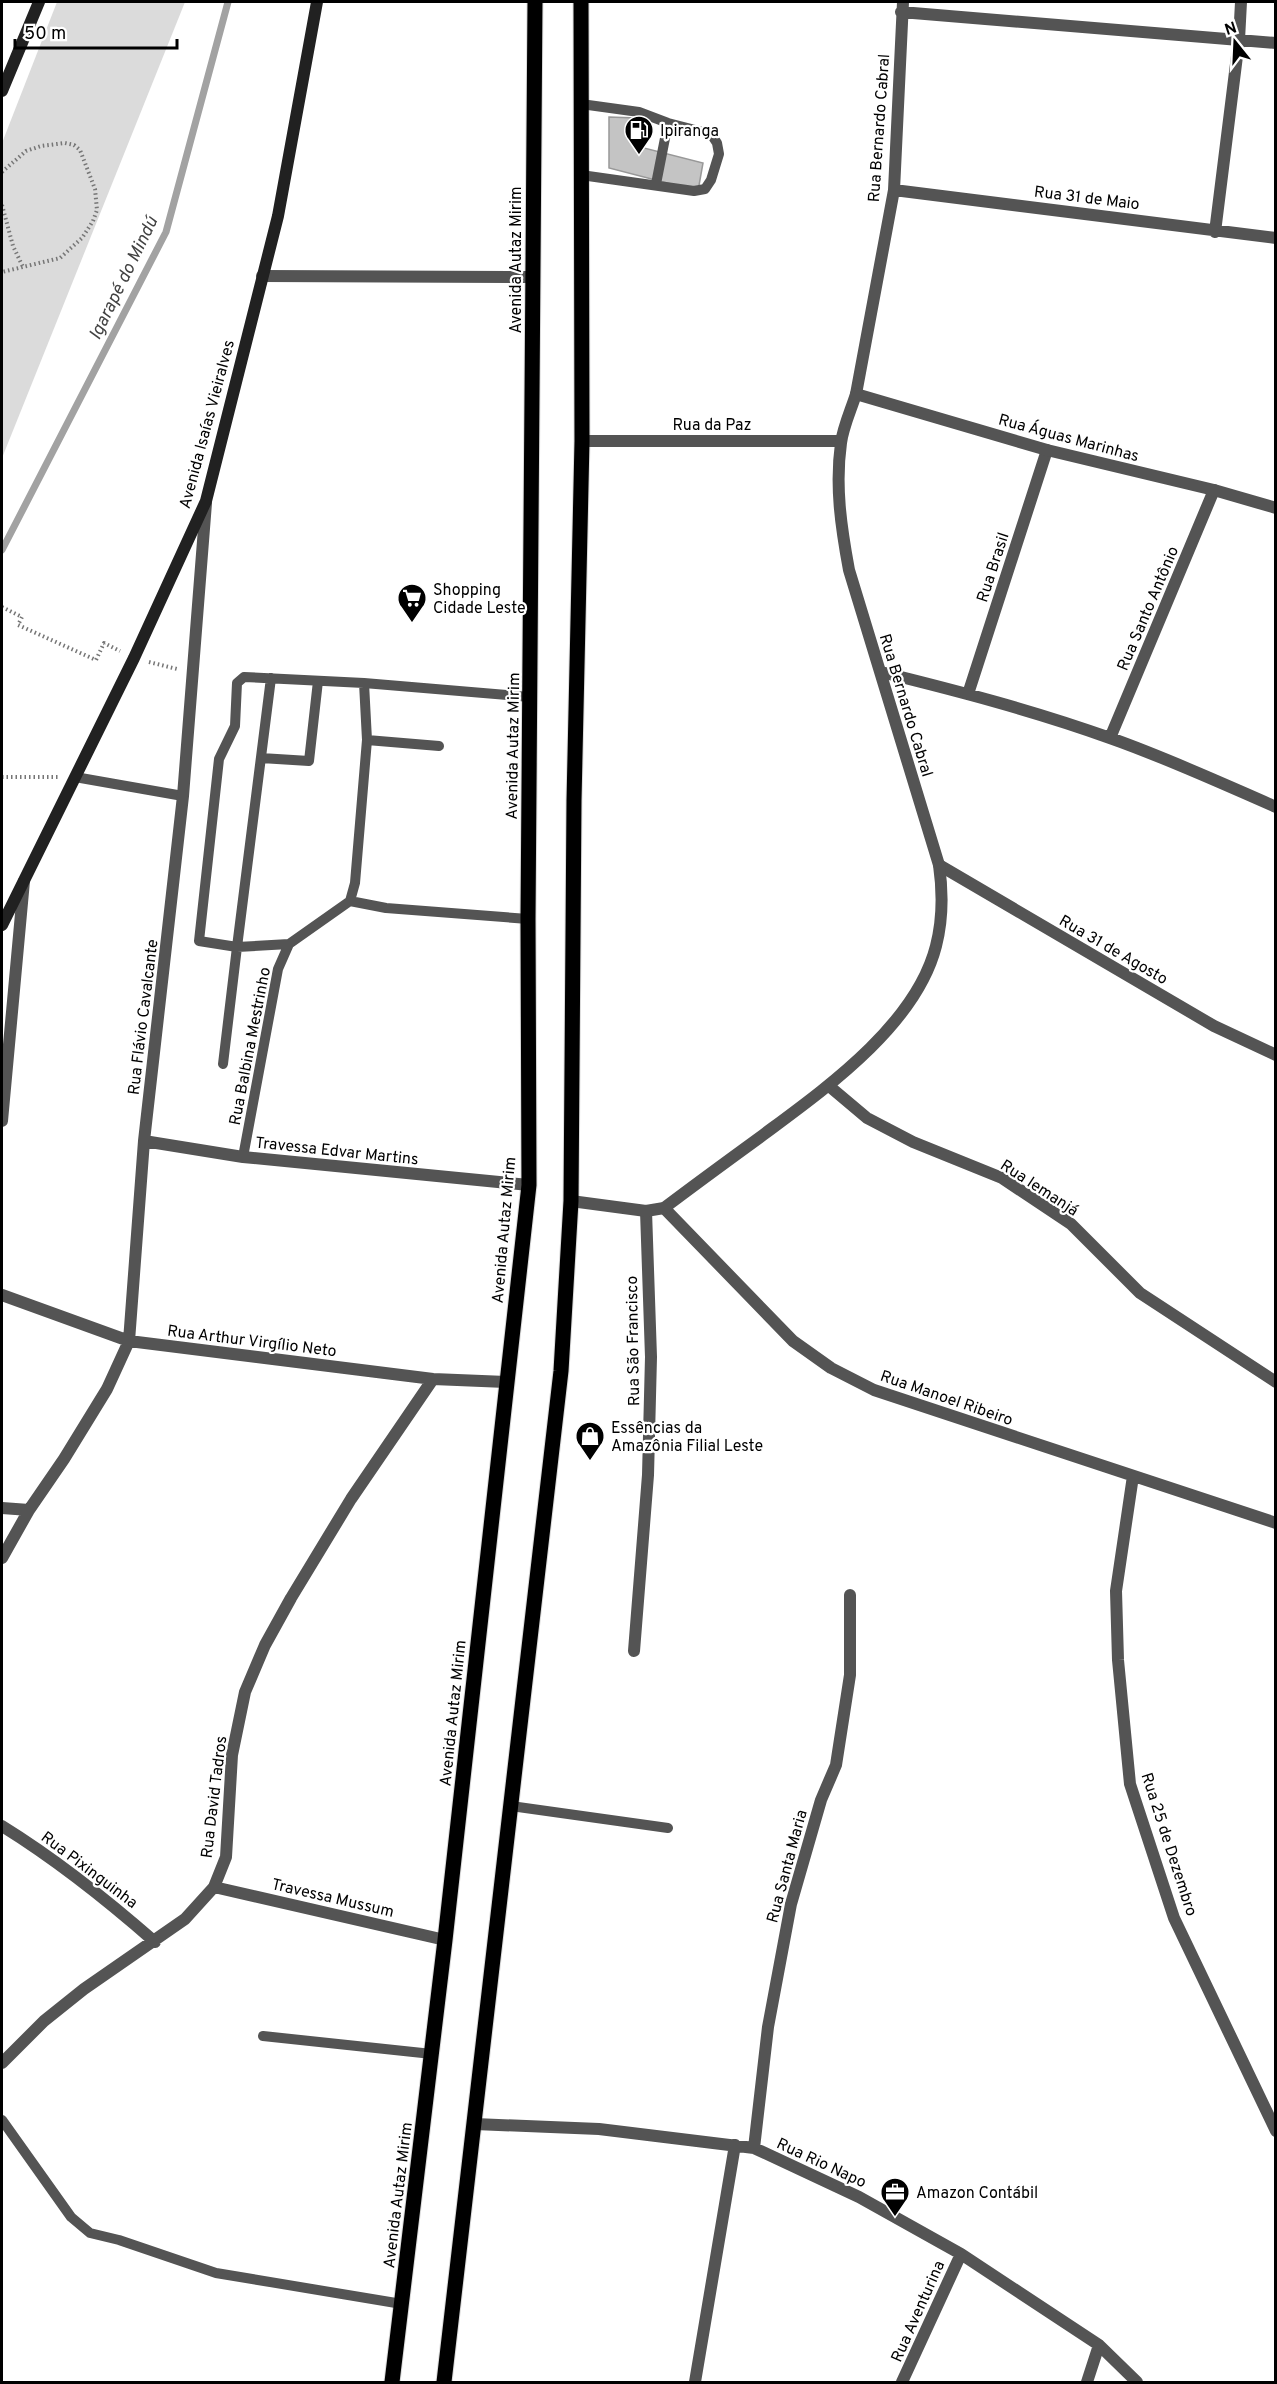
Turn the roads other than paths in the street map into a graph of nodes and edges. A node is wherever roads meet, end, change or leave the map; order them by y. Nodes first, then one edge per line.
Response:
1 (39, 2) edge
2 (317, 2) edge
3 (535, 2) edge
4 (581, 2) edge
5 (1241, 2) edge
6 (902, 7) edge
7 (1239, 40) junction
8 (1275, 43) edge
9 (2, 91) edge
10 (581, 104) junction
11 (668, 123) junction
12 (581, 175) junction
13 (656, 184) junction
14 (894, 190) junction
15 (1215, 232) junction
16 (1275, 238) edge
17 (262, 276) junction
18 (532, 278) junction
19 (856, 394) junction
20 (582, 441) junction
21 (841, 441) junction
22 (1047, 450) junction
23 (1214, 490) junction
24 (206, 501) junction
25 (1275, 508) edge
26 (881, 672) junction
27 (271, 678) junction
28 (318, 681) junction
29 (364, 683) junction
30 (968, 694) junction
31 (531, 697) junction
32 (1110, 738) junction
33 (367, 740) junction
34 (439, 746) dead end
35 (261, 758) junction
36 (75, 777) junction
37 (183, 796) junction
38 (1275, 807) edge
39 (939, 865) junction
40 (25, 880) junction
41 (350, 901) junction
42 (528, 919) junction
43 (2, 925) edge
44 (289, 944) junction
45 (237, 947) junction
46 (6, 1034) edge
47 (1275, 1055) edge
48 (223, 1064) dead end
49 (829, 1086) junction
50 (2, 1121) edge
51 (144, 1141) junction
52 (243, 1157) junction
53 (529, 1185) junction
54 (571, 1202) junction
55 (664, 1208) junction
56 (646, 1211) junction
57 (2, 1295) edge
58 (129, 1341) junction
59 (433, 1379) junction
60 (506, 1382) junction
61 (1275, 1382) edge
62 (1133, 1476) junction
63 (2, 1508) edge
64 (29, 1510) junction
65 (1275, 1523) edge
66 (2, 1558) edge
67 (850, 1595) dead end
68 (634, 1651) dead end
69 (511, 1806) junction
70 (2, 1826) edge
71 (668, 1828) dead end
72 (214, 1887) junction
73 (445, 1940) junction
74 (155, 1942) junction
75 (263, 2036) dead end
76 (432, 2054) junction
77 (2, 2063) edge
78 (2, 2120) edge
79 (475, 2124) junction
80 (1275, 2129) edge
81 (735, 2145) junction
82 (754, 2148) junction
83 (961, 2254) junction
84 (402, 2304) junction
85 (1099, 2345) junction
86 (392, 2382) edge
87 (444, 2382) edge
88 (695, 2382) edge
89 (902, 2382) edge
90 (1087, 2382) edge
91 (1137, 2382) edge

1 - 9 main road
2 - 17 main road, Avenida Isaías Vieiralves
3 - 18 main road, Avenida Autaz Mirim
4 - 10 main road
5 - 7 street
6 - 7 street
6 - 14 street, Rua Bernardo Cabral
7 - 8 street
7 - 15 street
10 - 11 lane
10 - 12 main road
11 - 13 lane
11 - 13 lane
12 - 13 lane
12 - 20 main road
14 - 15 street, Rua 31 de Maio
14 - 19 street, Rua Bernardo Cabral
15 - 16 street, Rua 31 de Maio
17 - 18 street
17 - 24 main road, Avenida Isaías Vieiralves
18 - 31 main road, Avenida Autaz Mirim
19 - 21 street, Rua Bernardo Cabral
19 - 22 street, Rua Águas Marinhas
20 - 21 street, Rua da Paz
20 - 54 main road
21 - 26 street, Rua Bernardo Cabral
22 - 23 street, Rua Águas Marinhas
22 - 30 street, Rua Brasil
23 - 25 street, Rua Águas Marinhas
23 - 32 street, Rua Santo Antônio
24 - 36 main road, Avenida Isaías Vieiralves
24 - 37 street, Rua Flávio Cavalcante
26 - 30 street
26 - 39 street, Rua Bernardo Cabral
27 - 28 lane
27 - 35 lane
27 - 45 lane
28 - 29 lane
28 - 35 lane
29 - 31 lane
29 - 33 lane
30 - 32 street
31 - 42 main road, Avenida Autaz Mirim
32 - 38 street
33 - 34 lane
33 - 41 lane
35 - 45 lane
36 - 37 lane
36 - 40 main road, Avenida Isaías Vieiralves
37 - 51 street, Rua Flávio Cavalcante
39 - 47 street, Rua 31 de Agosto
39 - 49 street, Rua Bernardo Cabral
40 - 43 main road, Avenida Isaías Vieiralves
40 - 46 street
41 - 42 lane
41 - 44 lane
42 - 53 main road, Avenida Autaz Mirim
44 - 45 lane
44 - 52 lane, Rua Balbina Mestrinho
45 - 48 lane
46 - 50 street
49 - 55 street, Rua Bernardo Cabral
49 - 61 street, Rua Iemanjá
51 - 52 street, Travessa Edvar Martins
51 - 58 street, Rua Flávio Cavalcante
52 - 53 street, Travessa Edvar Martins
53 - 60 main road, Avenida Autaz Mirim
54 - 56 street, Rua Bernardo Cabral
54 - 69 main road
55 - 56 street, Rua Bernardo Cabral
55 - 62 street, Rua Manoel Ribeiro
56 - 68 street, Rua São Francisco
57 - 58 street, Rua Arthur Virgílio Neto
58 - 59 street, Rua Arthur Virgílio Neto
58 - 64 street, Rua Flávio Cavalcante
59 - 60 street, Rua Arthur Virgílio Neto
59 - 72 street, Rua David Tadros
60 - 73 main road, Avenida Autaz Mirim
62 - 65 street, Rua Manoel Ribeiro
62 - 80 street, Rua 25 de Dezembro
63 - 64 street
64 - 66 street, Rua Flávio Cavalcante
67 - 82 street, Rua Santa Maria
69 - 71 lane
69 - 79 main road
70 - 74 street, Rua Pixinguinha
72 - 73 street, Travessa Mussum
72 - 74 street, Rua David Tadros
73 - 76 main road, Avenida Autaz Mirim
74 - 77 street, Rua David Tadros
75 - 76 lane
76 - 84 main road, Avenida Autaz Mirim
78 - 84 lane
79 - 81 street, Rua Rio Napo
79 - 87 main road
81 - 82 street, Rua Rio Napo
81 - 88 street
82 - 83 street, Rua Rio Napo
83 - 85 street, Rua Rio Napo
83 - 89 street, Rua Aventurina
84 - 86 main road, Avenida Autaz Mirim
85 - 90 street
85 - 91 street, Rua Rio Napo

